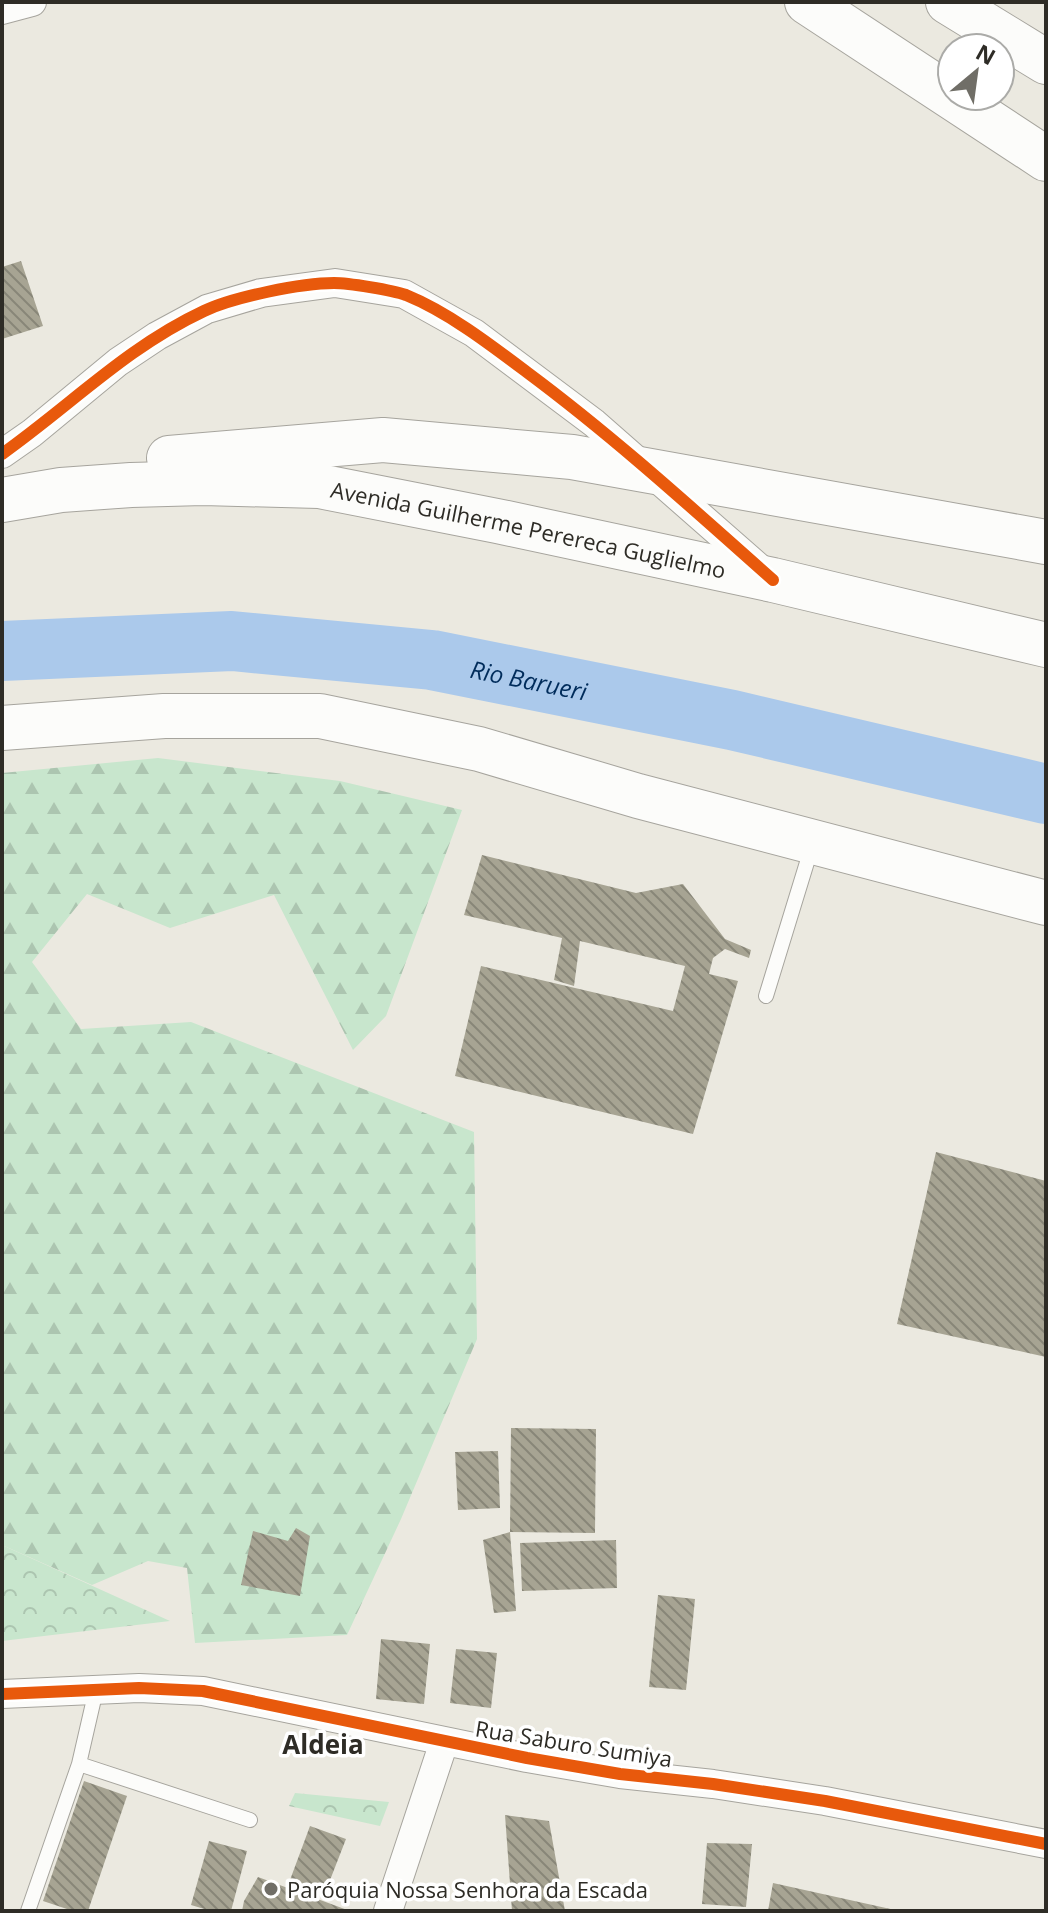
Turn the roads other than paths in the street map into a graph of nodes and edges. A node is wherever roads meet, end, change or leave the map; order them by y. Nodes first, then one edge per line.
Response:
1 (32, 2) edge
2 (807, 2) edge
3 (948, 2) edge
4 (2, 10) edge
5 (1046, 62) edge
6 (1046, 159) edge
7 (2, 454) edge
8 (649, 471) junction
9 (2, 491) edge
10 (2, 500) edge
11 (1046, 542) edge
12 (773, 580) junction
13 (1046, 645) edge
14 (2, 728) edge
15 (813, 842) junction
16 (1046, 903) edge
17 (766, 996) dead end
18 (96, 1690) junction
19 (2, 1694) edge
20 (444, 1742) junction
21 (79, 1764) junction
22 (250, 1820) dead end
23 (1046, 1844) edge
24 (28, 1911) edge
25 (388, 1911) edge

1 - 4 street
2 - 6 main road
3 - 5 main road
7 - 8 street
8 - 9 main road
8 - 11 main road
8 - 12 street
10 - 12 main road, Avenida Guilherme Perereca Guglielmo
12 - 13 main road, Avenida Guilherme Perereca Guglielmo
14 - 15 main road
15 - 16 main road
15 - 17 lane
18 - 19 street, Rua Saburo Sumiya
18 - 20 street, Rua Saburo Sumiya
18 - 21 lane
20 - 23 street, Rua Saburo Sumiya
20 - 25 street
21 - 22 lane
21 - 24 lane

